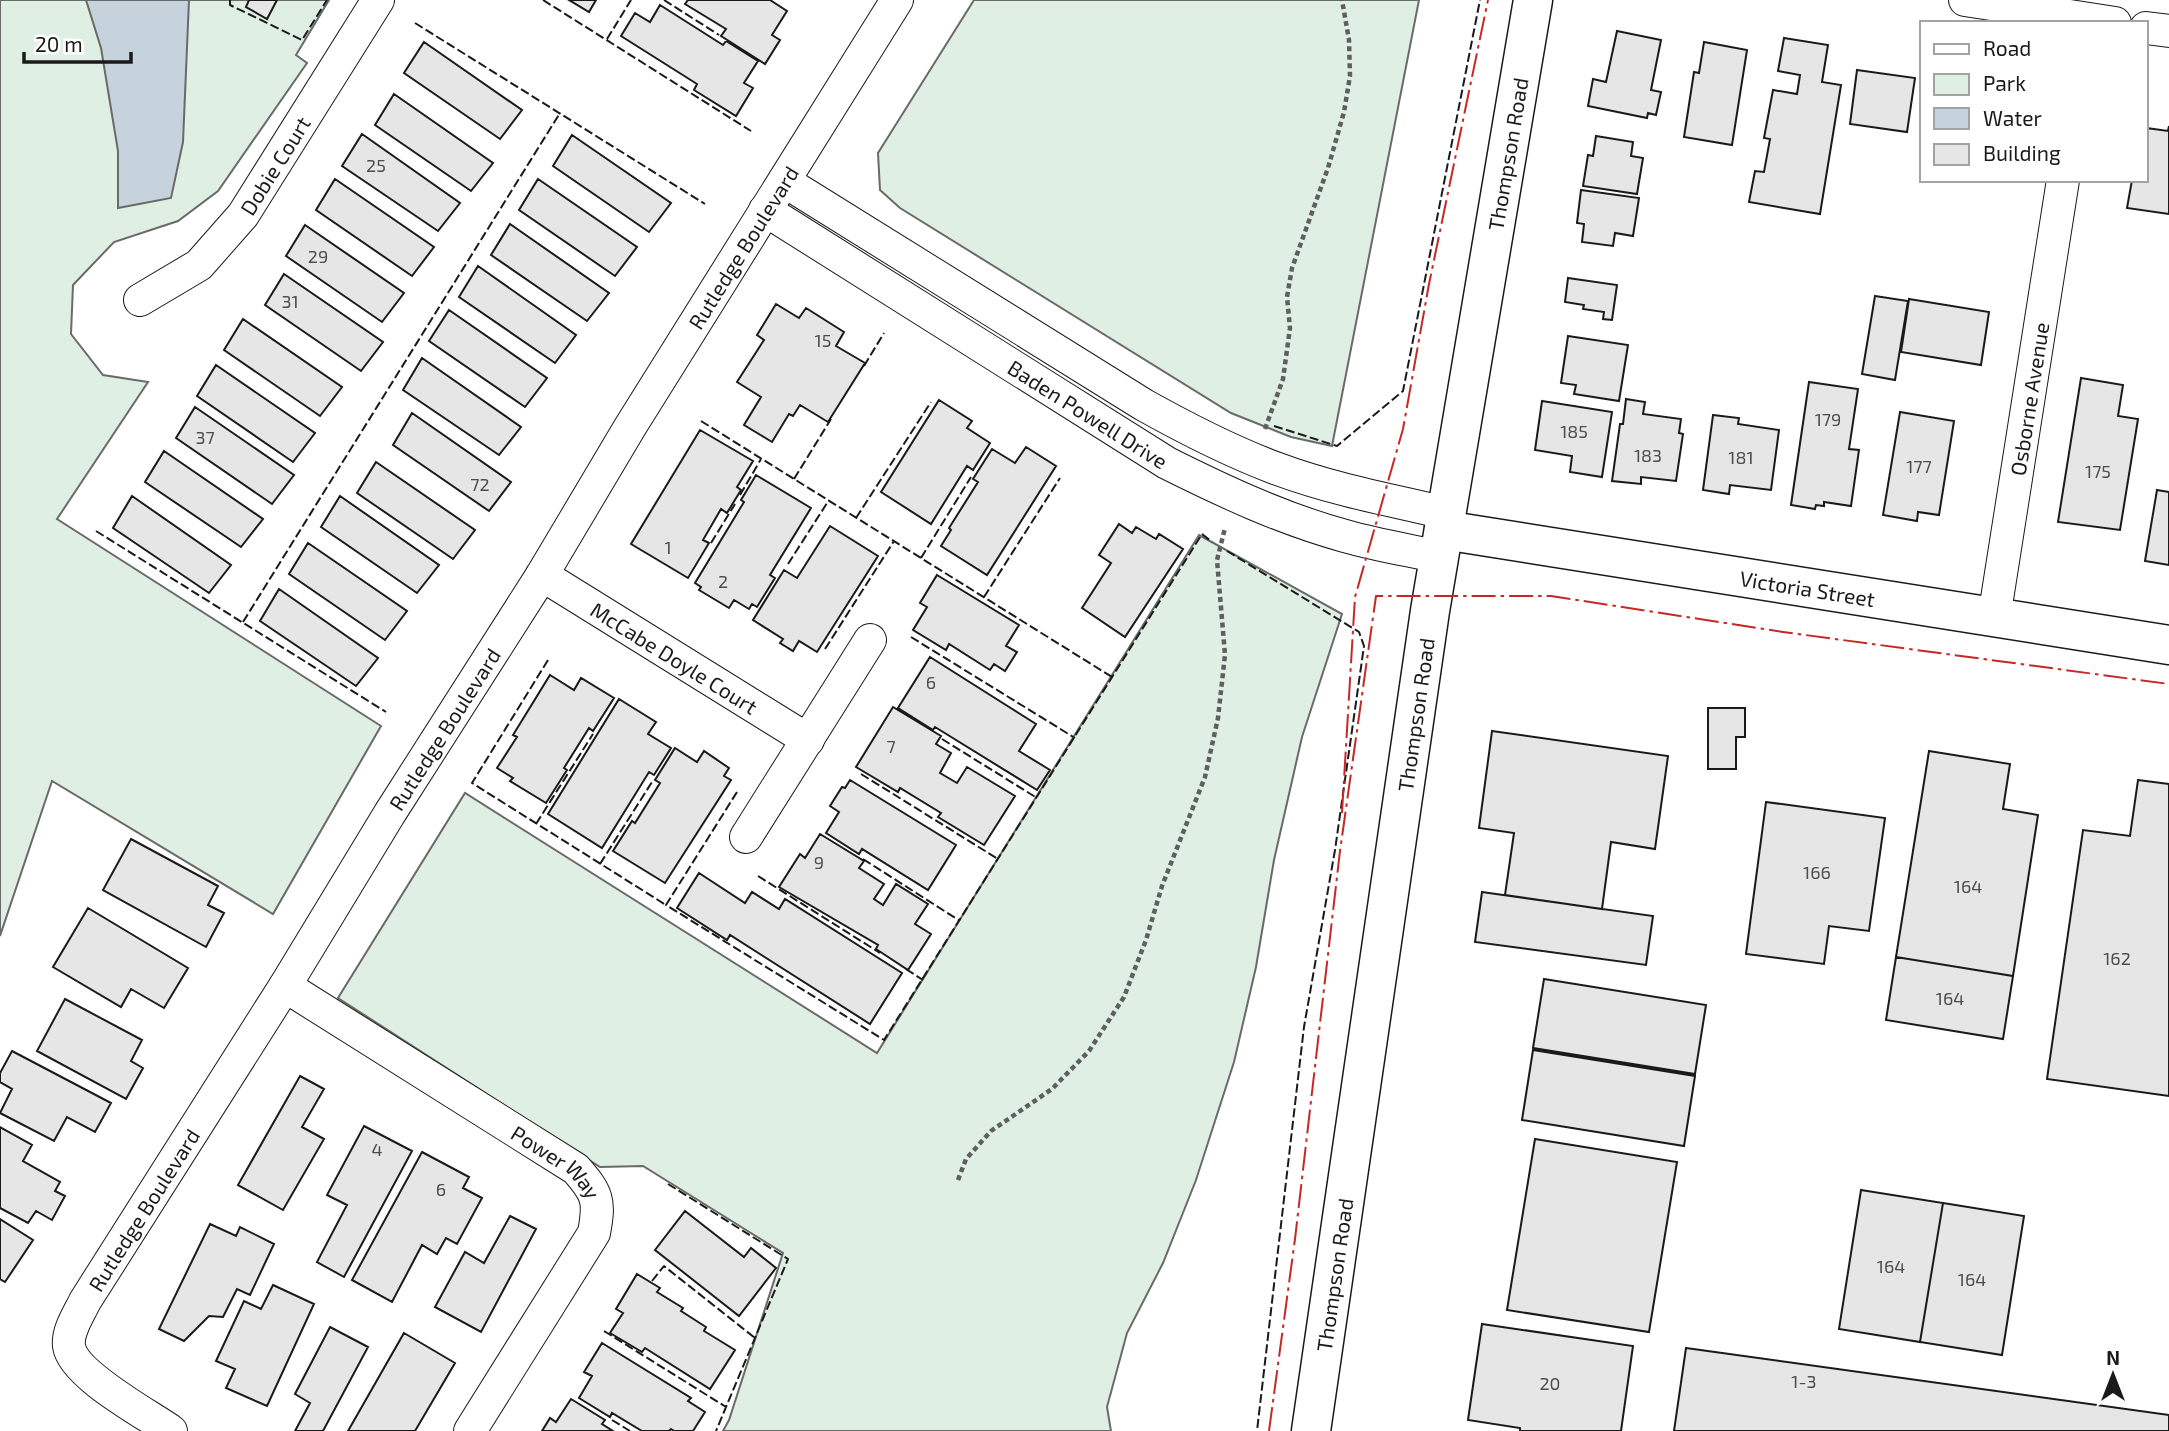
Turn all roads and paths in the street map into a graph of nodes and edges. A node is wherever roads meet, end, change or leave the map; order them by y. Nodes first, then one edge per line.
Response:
1 (378, 0) edge
2 (897, 0) edge
3 (1342, 0) edge
4 (1533, 0) edge
5 (1965, 0) edge
6 (2095, 16) edge
7 (2148, 27) edge
8 (2169, 31) edge
9 (784, 181) junction
10 (2063, 182) edge
11 (765, 210) junction
12 (877, 238) junction
13 (857, 268) junction
14 (140, 300) dead end
15 (1283, 379) dead end
16 (1236, 496) junction
17 (1444, 533) junction
18 (542, 575) junction
19 (1994, 618) junction
20 (870, 640) dead end
21 (2169, 645) edge
22 (808, 740) junction
23 (746, 837) dead end
24 (285, 986) junction
25 (958, 1180) dead end
26 (171, 1431) edge
27 (470, 1431) edge
28 (1311, 1431) edge

1 - 14 street, Dobie Court
2 - 9 street, Rutledge Boulevard
3 - 15 path
4 - 17 main road, Thompson Road
5 - 6 street
7 - 8 street
9 - 11 street, Rutledge Boulevard
9 - 12 street, Baden Powell Drive
10 - 19 street, Osborne Avenue
11 - 13 street, Baden Powell Drive
11 - 18 street, Rutledge Boulevard
12 - 13 street
12 - 17 street, Baden Powell Drive
13 - 16 street, Baden Powell Drive
16 - 17 street, Baden Powell Drive
16 - 25 path
17 - 19 main road, Victoria Street
17 - 28 main road, Thompson Road
18 - 22 street, McCabe Doyle Court
18 - 24 street, Rutledge Boulevard
19 - 21 main road, Victoria Street
20 - 22 street
22 - 23 street
24 - 26 street, Rutledge Boulevard
24 - 27 street, Power Way

